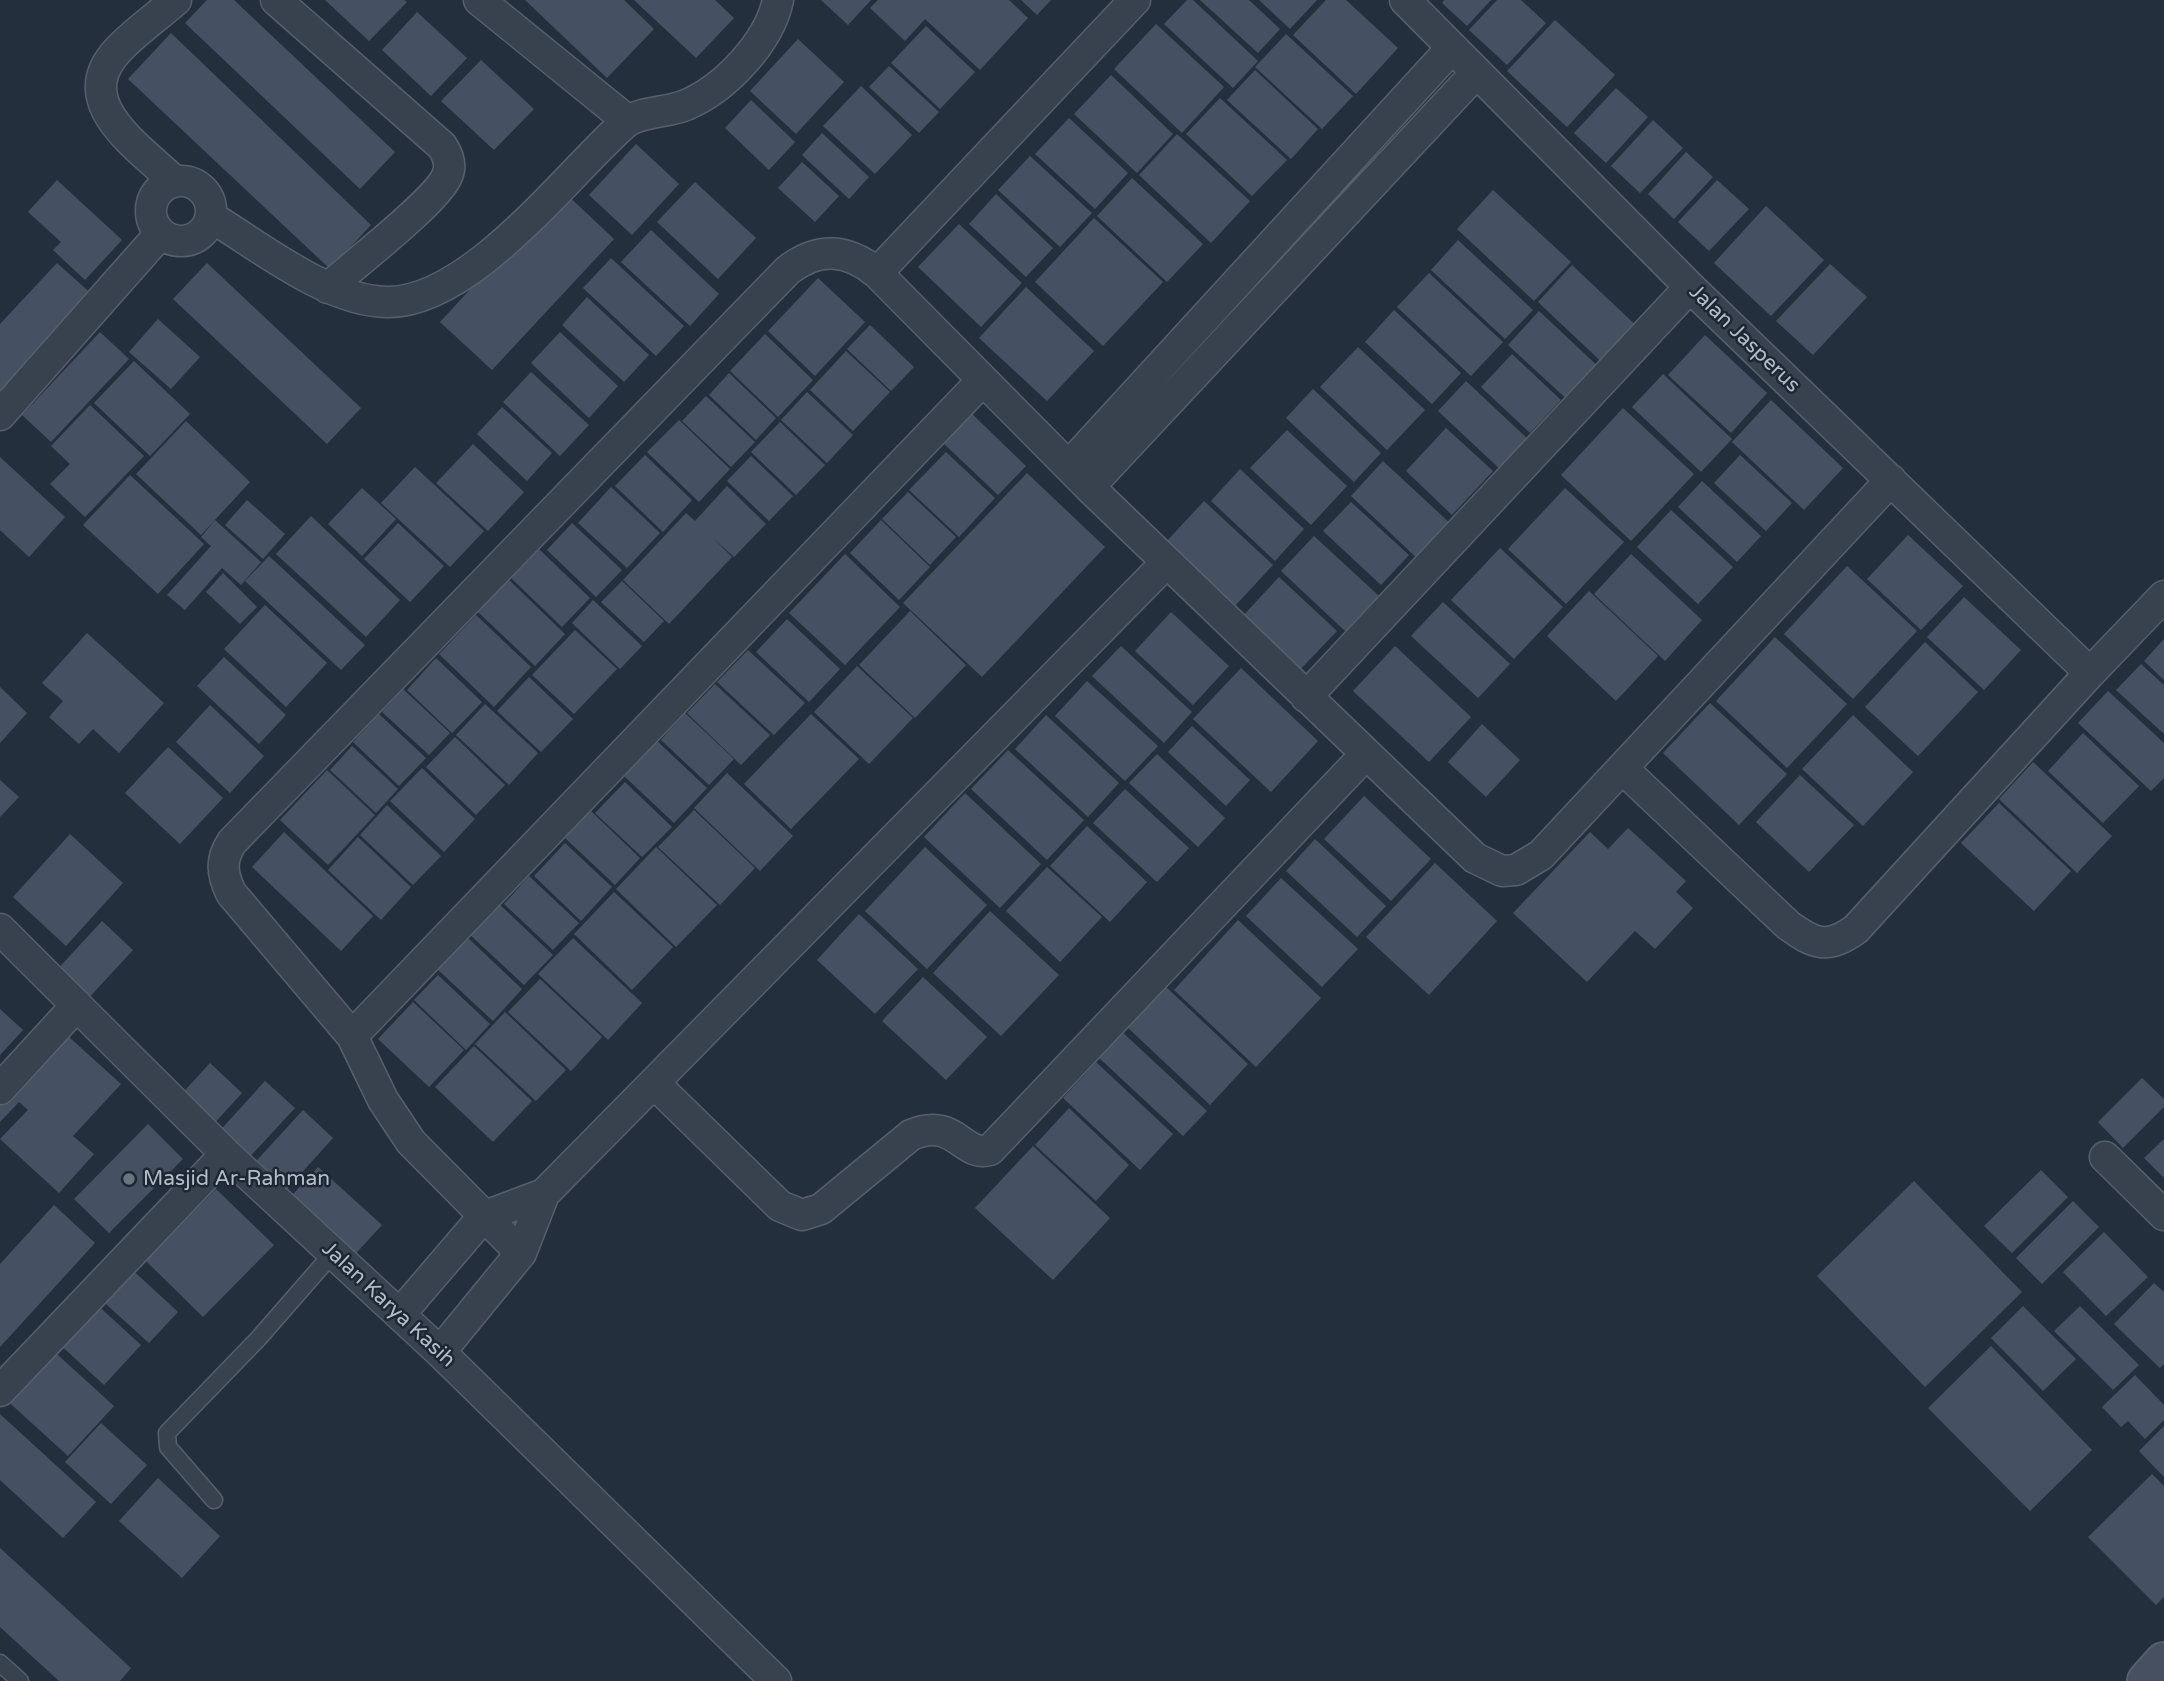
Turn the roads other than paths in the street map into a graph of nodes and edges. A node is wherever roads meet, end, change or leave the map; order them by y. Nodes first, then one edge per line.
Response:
1 (176, 0) edge
2 (276, 0) edge
3 (479, 0) edge
4 (778, 0) edge
5 (1135, 0) edge
6 (1405, 0) edge
7 (1451, 49) junction
8 (1476, 73) junction
9 (628, 121) junction
10 (174, 181) junction
11 (211, 217) junction
12 (161, 233) junction
13 (877, 273) junction
14 (1690, 287) junction
15 (328, 288) junction
16 (982, 381) junction
17 (0, 415) edge
18 (1079, 477) junction
19 (1891, 480) junction
20 (1167, 562) junction
21 (2164, 596) edge
22 (2090, 673) junction
23 (1306, 697) junction
24 (1365, 755) junction
25 (1622, 768) junction
26 (0, 929) edge
27 (77, 1005) junction
28 (352, 1036) junction
29 (654, 1083) junction
30 (0, 1089) edge
31 (226, 1154) junction
32 (2105, 1157) dead end
33 (544, 1194) junction
34 (2164, 1215) edge
35 (483, 1217) junction
36 (521, 1252) junction
37 (333, 1253) junction
38 (400, 1314) junction
39 (440, 1352) junction
40 (0, 1391) edge
41 (214, 1500) dead end
42 (2164, 1662) edge
43 (0, 1663) edge
44 (20, 1681) edge
45 (776, 1681) edge
46 (2147, 1681) edge

1 - 10 street
2 - 15 street
3 - 9 street
4 - 9 street
5 - 13 street
6 - 7 street, Jalan Jasperus
7 - 8 street, Jalan Jasperus
7 - 18 street
8 - 14 street, Jalan Jasperus
8 - 18 street
9 - 15 street
10 - 11 street
10 - 12 street
11 - 12 street
11 - 15 street
12 - 17 street
13 - 16 street
13 - 28 street
14 - 19 street, Jalan Jasperus
14 - 23 street
16 - 18 street
16 - 28 street
18 - 20 street
19 - 22 street, Jalan Jasperus
19 - 25 street
20 - 23 street
20 - 29 street
21 - 22 street
22 - 25 street
23 - 24 street
24 - 25 street
24 - 29 street
26 - 27 street, Jalan Karya Kasih
27 - 30 street
27 - 31 street, Jalan Karya Kasih
28 - 35 street
29 - 33 street
31 - 37 street, Jalan Karya Kasih
31 - 40 street
32 - 34 street
33 - 35 street
33 - 36 street
35 - 36 street
35 - 38 street
36 - 39 street
37 - 38 street, Jalan Karya Kasih
37 - 41 lane
38 - 39 street, Jalan Karya Kasih
39 - 45 street, Jalan Karya Kasih
42 - 46 street
43 - 44 lane

